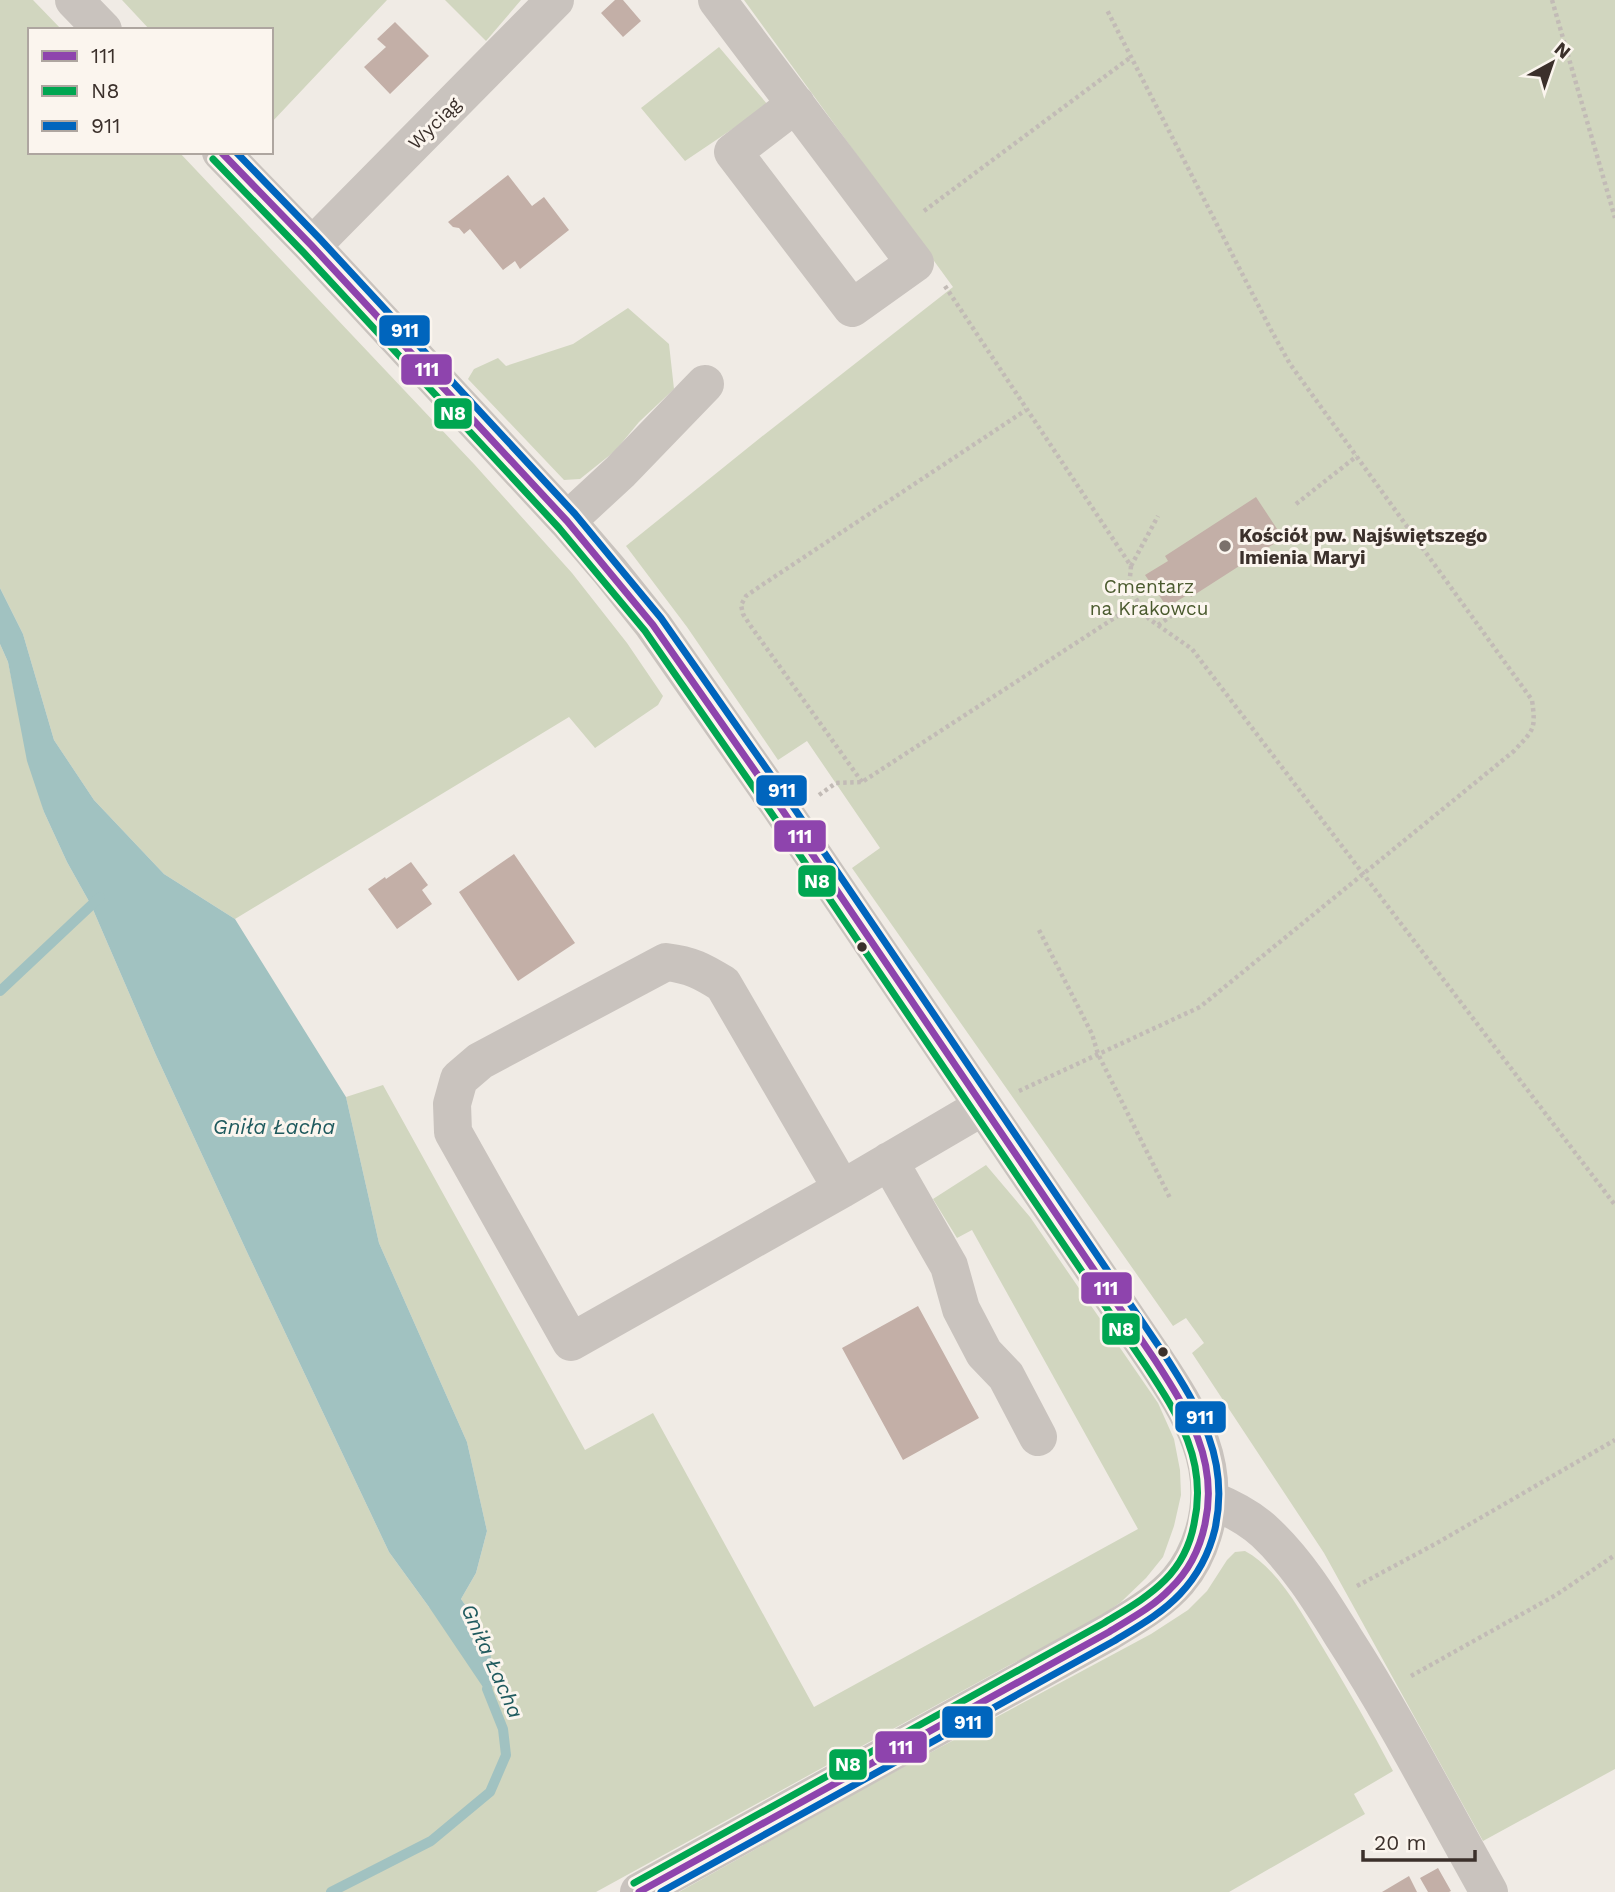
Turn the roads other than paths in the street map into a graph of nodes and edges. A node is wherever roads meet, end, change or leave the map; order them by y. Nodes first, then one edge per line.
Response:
1 (74, 0) edge
2 (555, 0) edge
3 (717, 0) edge
4 (101, 28) edge
5 (796, 104) junction
6 (224, 154) edge
7 (312, 246) junction
8 (705, 384) dead end
9 (567, 521) junction
10 (997, 1101) junction
11 (889, 1161) junction
12 (842, 1189) junction
13 (1038, 1437) dead end
14 (1211, 1500) junction
15 (639, 1892) edge
16 (1489, 1892) edge

1 - 4 street
2 - 7 street, Wyciąg
3 - 5 street
5 - 5 street
6 - 7 street
7 - 9 street
8 - 9 street
9 - 10 street
10 - 11 street
10 - 14 street
11 - 12 street
11 - 13 street
12 - 12 street
14 - 15 street
14 - 16 street

